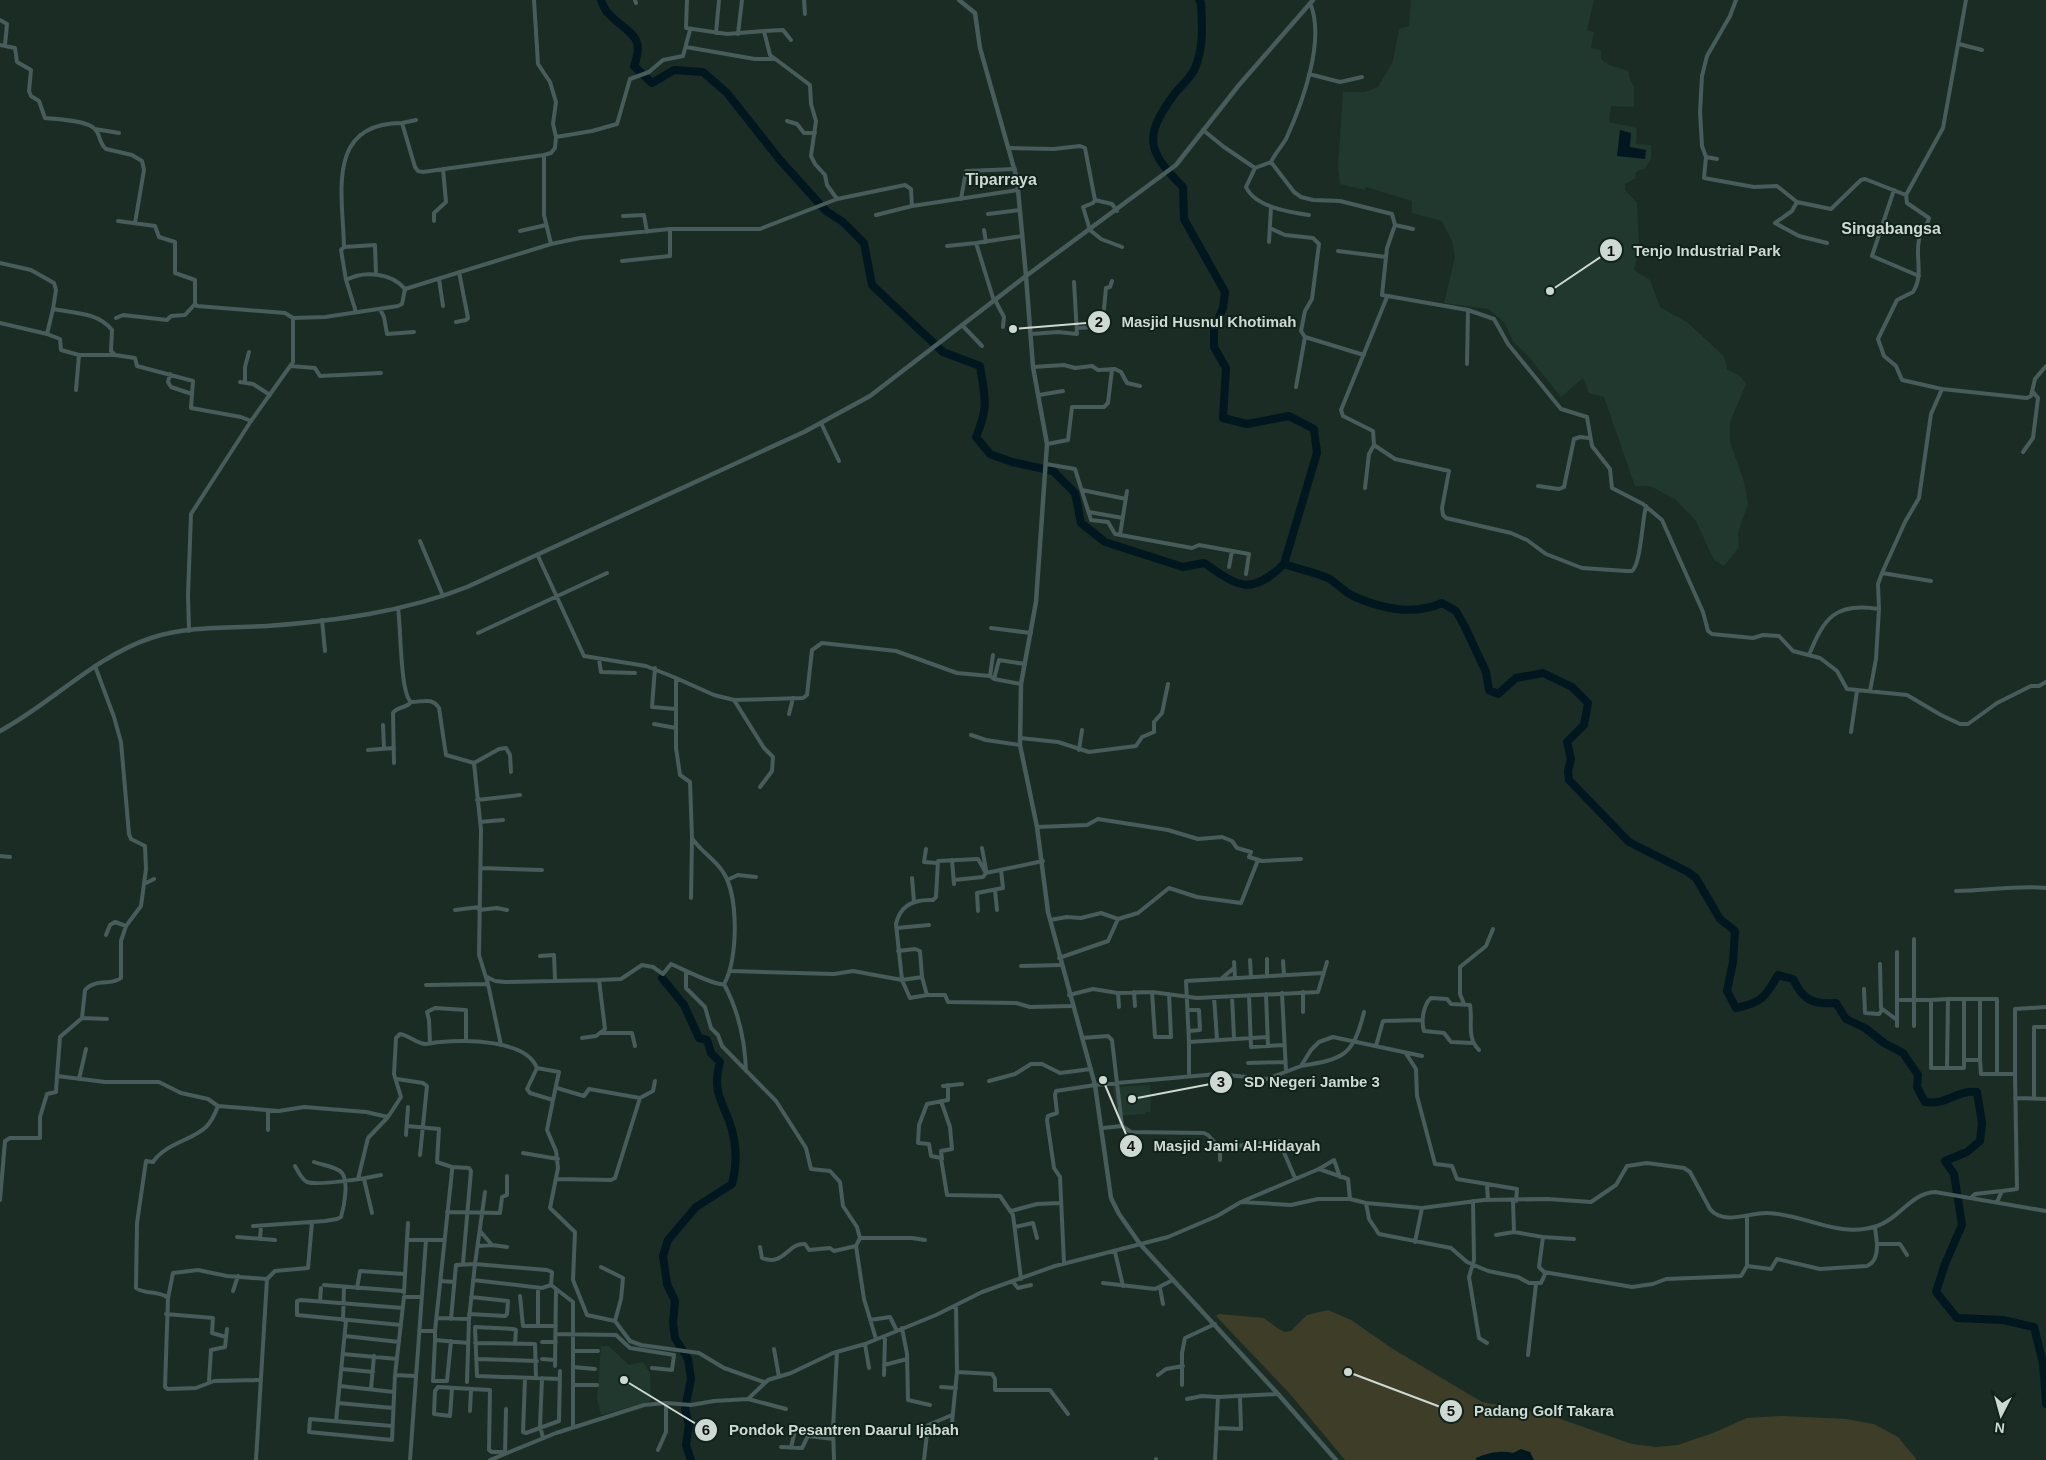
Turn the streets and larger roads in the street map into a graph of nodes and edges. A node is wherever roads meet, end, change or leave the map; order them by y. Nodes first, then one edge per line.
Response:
1 (534, 0) edge
2 (687, 0) edge
3 (718, 0) edge
4 (742, 0) edge
5 (804, 0) edge
6 (959, 0) edge
7 (1736, 0) edge
8 (1966, 0) edge
9 (1312, 2) edge
10 (804, 14) dead end
11 (0, 20) edge
12 (690, 30) junction
13 (764, 30) junction
14 (716, 33) junction
15 (738, 34) junction
16 (791, 40) dead end
17 (1959, 44) junction
18 (2, 45) edge
19 (686, 47) junction
20 (1982, 50) dead end
21 (775, 59) junction
22 (1309, 74) junction
23 (1362, 77) dead end
24 (416, 120) dead end
25 (787, 121) dead end
26 (402, 123) junction
27 (95, 129) junction
28 (1203, 130) junction
29 (119, 133) dead end
30 (815, 133) junction
31 (556, 136) junction
32 (1010, 148) junction
33 (544, 155) junction
34 (1706, 157) junction
35 (1717, 159) dead end
36 (1271, 162) junction
37 (1255, 168) junction
38 (442, 169) junction
39 (1015, 169) junction
40 (1018, 190) junction
41 (1894, 190) junction
42 (1906, 195) junction
43 (837, 199) junction
44 (961, 199) junction
45 (1095, 200) junction
46 (1797, 202) junction
47 (912, 206) junction
48 (1271, 207) junction
49 (1020, 210) junction
50 (1116, 211) junction
51 (988, 214) dead end
52 (876, 215) dead end
53 (1308, 215) dead end
54 (623, 216) dead end
55 (118, 221) dead end
56 (434, 221) dead end
57 (135, 223) junction
58 (546, 225) junction
59 (1395, 225) junction
60 (1270, 228) junction
61 (670, 229) junction
62 (1413, 229) dead end
63 (984, 230) dead end
64 (1090, 230) junction
65 (520, 231) dead end
66 (647, 232) junction
67 (1022, 236) junction
68 (986, 242) junction
69 (1269, 242) dead end
70 (976, 243) junction
71 (1827, 243) dead end
72 (551, 244) junction
73 (947, 246) dead end
74 (1122, 246) dead end
75 (344, 247) junction
76 (1338, 251) dead end
77 (1386, 257) junction
78 (622, 261) dead end
79 (0, 263) edge
80 (459, 272) junction
81 (376, 275) junction
82 (1026, 276) junction
83 (1919, 276) junction
84 (439, 279) junction
85 (346, 280) junction
86 (1112, 281) dead end
87 (1074, 282) dead end
88 (406, 289) junction
89 (1388, 297) junction
90 (994, 301) junction
91 (195, 304) junction
92 (443, 306) dead end
93 (53, 308) junction
94 (380, 309) junction
95 (1468, 310) junction
96 (356, 312) junction
97 (116, 318) dead end
98 (293, 318) junction
99 (456, 322) dead end
100 (0, 323) edge
101 (962, 325) junction
102 (1004, 327) dead end
103 (1077, 328) junction
104 (414, 332) dead end
105 (47, 334) junction
106 (1031, 334) junction
107 (1305, 337) junction
108 (982, 346) dead end
109 (249, 352) dead end
110 (79, 354) junction
111 (115, 355) junction
112 (1364, 355) junction
113 (1467, 364) dead end
114 (290, 366) junction
115 (2046, 366) edge
116 (1033, 367) junction
117 (1112, 369) junction
118 (381, 373) dead end
119 (170, 374) junction
120 (240, 382) dead end
121 (245, 382) junction
122 (1140, 386) dead end
123 (1296, 387) dead end
124 (1942, 389) junction
125 (76, 390) dead end
126 (1063, 391) dead end
127 (2033, 392) junction
128 (192, 394) junction
129 (270, 394) junction
130 (1039, 395) junction
131 (251, 421) junction
132 (821, 423) junction
133 (1589, 438) junction
134 (1047, 444) junction
135 (1374, 445) junction
136 (2023, 452) dead end
137 (839, 461) dead end
138 (1046, 465) junction
139 (1538, 486) dead end
140 (1365, 488) dead end
141 (1082, 490) junction
142 (1127, 491) dead end
143 (1126, 499) junction
144 (1646, 506) junction
145 (1089, 512) junction
146 (1123, 518) junction
147 (1120, 535) junction
148 (420, 541) dead end
149 (1232, 551) junction
150 (538, 556) junction
151 (1229, 568) dead end
152 (607, 573) dead end
153 (1882, 573) junction
154 (1246, 574) dead end
155 (1931, 580) dead end
156 (443, 596) junction
157 (556, 596) junction
158 (398, 608) junction
159 (1878, 609) junction
160 (322, 620) junction
161 (990, 628) dead end
162 (189, 631) junction
163 (478, 633) dead end
164 (1031, 633) junction
165 (325, 652) dead end
166 (993, 655) dead end
167 (1810, 655) junction
168 (599, 659) junction
169 (1025, 664) junction
170 (95, 666) junction
171 (655, 668) junction
172 (634, 673) dead end
173 (990, 676) junction
174 (676, 678) junction
175 (994, 679) junction
176 (2046, 682) edge
177 (1021, 684) junction
178 (1168, 684) dead end
179 (1857, 691) junction
180 (1870, 691) junction
181 (793, 698) junction
182 (734, 700) junction
183 (411, 702) junction
184 (676, 709) junction
185 (789, 714) dead end
186 (654, 724) dead end
187 (382, 725) dead end
188 (676, 728) junction
189 (1082, 730) dead end
190 (0, 732) edge
191 (1851, 732) dead end
192 (971, 734) dead end
193 (1020, 738) junction
194 (1020, 745) junction
195 (384, 748) junction
196 (394, 748) junction
197 (368, 750) dead end
198 (1079, 750) junction
199 (394, 763) dead end
200 (474, 763) junction
201 (511, 772) dead end
202 (760, 787) dead end
203 (520, 795) dead end
204 (477, 800) junction
205 (503, 820) dead end
206 (480, 822) junction
207 (1037, 827) junction
208 (692, 838) junction
209 (982, 848) dead end
210 (926, 849) dead end
211 (0, 856) edge
212 (10, 857) dead end
213 (1302, 859) dead end
214 (952, 860) junction
215 (1258, 860) junction
216 (1042, 861) junction
217 (937, 863) junction
218 (481, 868) junction
219 (542, 870) dead end
220 (1001, 870) junction
221 (986, 873) junction
222 (756, 877) dead end
223 (912, 878) dead end
224 (154, 879) dead end
225 (727, 880) junction
226 (144, 884) junction
227 (2046, 888) edge
228 (994, 890) junction
229 (1956, 892) dead end
230 (691, 898) dead end
231 (914, 902) junction
232 (479, 909) junction
233 (455, 910) dead end
234 (507, 910) dead end
235 (996, 910) dead end
236 (978, 911) dead end
237 (1118, 919) junction
238 (1050, 920) junction
239 (929, 925) dead end
240 (126, 926) junction
241 (896, 928) junction
242 (1493, 929) dead end
243 (106, 935) dead end
244 (1914, 939) dead end
245 (898, 951) junction
246 (1897, 952) dead end
247 (540, 956) dead end
248 (1059, 958) junction
249 (1267, 959) dead end
250 (1250, 960) dead end
251 (1283, 961) dead end
252 (1234, 962) dead end
253 (1327, 962) dead end
254 (1880, 964) dead end
255 (1061, 965) junction
256 (1021, 966) dead end
257 (1234, 968) junction
258 (731, 971) junction
259 (686, 973) junction
260 (1323, 973) junction
261 (1284, 975) junction
262 (486, 976) junction
263 (1267, 976) junction
264 (922, 977) junction
265 (1234, 977) junction
266 (1251, 977) junction
267 (1222, 978) junction
268 (555, 979) junction
269 (598, 980) junction
270 (902, 980) junction
271 (488, 984) junction
272 (724, 984) junction
273 (426, 985) dead end
274 (1864, 989) dead end
275 (1134, 992) junction
276 (1152, 992) junction
277 (1303, 992) junction
278 (1118, 993) junction
279 (1282, 993) junction
280 (1169, 994) junction
281 (1266, 994) junction
282 (927, 995) junction
283 (1069, 995) junction
284 (1249, 995) junction
285 (1232, 996) junction
286 (1214, 997) junction
287 (1188, 998) junction
288 (1964, 999) junction
289 (1980, 999) junction
290 (1897, 1000) junction
291 (1914, 1000) junction
292 (1931, 1000) junction
293 (1948, 1000) junction
294 (1464, 1004) junction
295 (1072, 1006) junction
296 (1135, 1006) dead end
297 (1119, 1007) dead end
298 (2046, 1007) edge
299 (1188, 1010) junction
300 (1882, 1010) junction
301 (1303, 1012) dead end
302 (1364, 1012) dead end
303 (82, 1018) junction
304 (107, 1019) dead end
305 (1422, 1020) junction
306 (1897, 1020) junction
307 (1897, 1026) dead end
308 (1914, 1026) dead end
309 (2046, 1027) edge
310 (1189, 1031) junction
311 (602, 1033) junction
312 (1267, 1037) junction
313 (582, 1038) dead end
314 (1082, 1038) junction
315 (1234, 1038) junction
316 (1250, 1038) junction
317 (1217, 1039) junction
318 (466, 1041) junction
319 (1355, 1041) junction
320 (1189, 1042) junction
321 (430, 1043) junction
322 (1472, 1043) junction
323 (501, 1045) junction
324 (1284, 1045) junction
325 (635, 1046) dead end
326 (1268, 1046) junction
327 (1376, 1046) junction
328 (86, 1049) dead end
329 (1479, 1050) dead end
330 (1405, 1052) junction
331 (1422, 1056) dead end
332 (1964, 1060) junction
333 (1980, 1060) junction
334 (1285, 1062) junction
335 (1248, 1063) dead end
336 (1301, 1066) junction
337 (1947, 1067) junction
338 (537, 1068) junction
339 (1091, 1069) junction
340 (1286, 1071) junction
341 (746, 1072) junction
342 (1189, 1073) dead end
343 (1998, 1074) junction
344 (2016, 1074) junction
345 (57, 1076) junction
346 (79, 1079) junction
347 (397, 1079) dead end
348 (655, 1081) dead end
349 (989, 1081) dead end
350 (962, 1084) dead end
351 (1117, 1084) junction
352 (1095, 1085) junction
353 (556, 1088) junction
354 (640, 1098) junction
355 (2015, 1098) junction
356 (2034, 1099) junction
357 (553, 1100) junction
358 (2046, 1100) edge
359 (941, 1101) junction
360 (218, 1106) junction
361 (408, 1106) dead end
362 (268, 1110) junction
363 (388, 1117) junction
364 (407, 1126) junction
365 (1122, 1126) junction
366 (423, 1127) junction
367 (1103, 1128) junction
368 (268, 1130) dead end
369 (406, 1135) dead end
370 (1220, 1148) junction
371 (523, 1153) dead end
372 (420, 1155) dead end
373 (558, 1159) junction
374 (942, 1159) junction
375 (1220, 1160) dead end
376 (314, 1162) dead end
377 (294, 1166) dead end
378 (452, 1167) junction
379 (1319, 1169) junction
380 (381, 1175) dead end
381 (507, 1176) dead end
382 (1340, 1177) junction
383 (1294, 1178) junction
384 (358, 1179) junction
385 (364, 1179) junction
386 (557, 1179) junction
387 (345, 1180) junction
388 (1487, 1185) junction
389 (2002, 1191) junction
390 (485, 1192) dead end
391 (1350, 1198) junction
392 (1971, 1198) junction
393 (0, 1200) edge
394 (1488, 1200) junction
395 (1515, 1201) junction
396 (1241, 1202) junction
397 (1473, 1202) junction
398 (1997, 1202) junction
399 (1060, 1203) junction
400 (1366, 1203) junction
401 (1422, 1208) junction
402 (1011, 1211) junction
403 (447, 1212) junction
404 (468, 1212) junction
405 (483, 1212) junction
406 (2046, 1212) edge
407 (372, 1213) dead end
408 (1748, 1216) junction
409 (312, 1222) junction
410 (408, 1223) dead end
411 (253, 1226) dead end
412 (261, 1226) junction
413 (1015, 1227) junction
414 (1875, 1227) junction
415 (480, 1231) junction
416 (1514, 1232) junction
417 (1496, 1235) dead end
418 (237, 1237) dead end
419 (1544, 1237) junction
420 (860, 1238) junction
421 (1037, 1238) dead end
422 (260, 1239) junction
423 (1574, 1239) dead end
424 (275, 1240) dead end
425 (407, 1240) junction
426 (426, 1240) junction
427 (445, 1240) junction
428 (925, 1240) dead end
429 (1416, 1242) junction
430 (1140, 1244) junction
431 (1877, 1244) junction
432 (492, 1245) junction
433 (478, 1246) junction
434 (856, 1246) junction
435 (760, 1247) dead end
436 (507, 1248) dead end
437 (1115, 1252) junction
438 (1906, 1255) dead end
439 (463, 1263) junction
440 (1064, 1263) junction
441 (475, 1264) junction
442 (1473, 1264) junction
443 (1747, 1266) junction
444 (601, 1267) dead end
445 (1546, 1272) junction
446 (404, 1274) junction
447 (238, 1276) junction
448 (267, 1279) junction
449 (1021, 1279) junction
450 (473, 1280) junction
451 (1173, 1280) junction
452 (441, 1281) junction
453 (454, 1282) junction
454 (1013, 1282) junction
455 (1103, 1283) dead end
456 (551, 1284) junction
457 (1536, 1284) junction
458 (1031, 1285) dead end
459 (1123, 1286) junction
460 (344, 1287) junction
461 (357, 1288) junction
462 (538, 1288) junction
463 (1160, 1288) junction
464 (556, 1290) junction
465 (232, 1291) dead end
466 (402, 1291) junction
467 (406, 1296) junction
468 (520, 1296) dead end
469 (421, 1297) junction
470 (471, 1297) junction
471 (168, 1298) junction
472 (320, 1301) junction
473 (344, 1303) junction
474 (1163, 1304) dead end
475 (956, 1305) junction
476 (402, 1308) junction
477 (166, 1314) junction
478 (469, 1317) junction
479 (437, 1318) junction
480 (451, 1319) junction
481 (344, 1320) junction
482 (870, 1320) junction
483 (615, 1321) junction
484 (1214, 1324) junction
485 (401, 1325) junction
486 (538, 1326) junction
487 (556, 1326) junction
488 (902, 1328) junction
489 (227, 1329) dead end
490 (419, 1331) junction
491 (435, 1331) junction
492 (897, 1331) junction
493 (556, 1334) junction
494 (573, 1334) junction
495 (344, 1336) junction
496 (885, 1336) junction
497 (226, 1337) junction
498 (876, 1339) junction
499 (435, 1340) junction
500 (399, 1342) junction
501 (451, 1342) junction
502 (542, 1342) dead end
503 (556, 1342) junction
504 (468, 1343) junction
505 (475, 1343) junction
506 (1487, 1343) dead end
507 (515, 1344) junction
508 (865, 1344) junction
509 (774, 1349) dead end
510 (573, 1351) junction
511 (598, 1351) dead end
512 (837, 1352) junction
513 (343, 1354) junction
514 (1528, 1355) dead end
515 (374, 1356) junction
516 (397, 1359) junction
517 (476, 1359) junction
518 (542, 1359) dead end
519 (907, 1359) junction
520 (555, 1360) junction
521 (536, 1361) junction
522 (884, 1365) junction
523 (555, 1366) dead end
524 (1183, 1366) junction
525 (573, 1368) junction
526 (652, 1368) dead end
527 (868, 1368) dead end
528 (342, 1369) junction
529 (595, 1369) dead end
530 (560, 1371) dead end
531 (373, 1372) junction
532 (957, 1372) junction
533 (1158, 1374) dead end
534 (395, 1375) junction
535 (884, 1375) dead end
536 (415, 1376) junction
537 (778, 1377) junction
538 (525, 1378) junction
539 (536, 1378) junction
540 (542, 1378) junction
541 (560, 1379) junction
542 (259, 1380) junction
543 (209, 1381) junction
544 (467, 1382) dead end
545 (764, 1382) junction
546 (573, 1385) junction
547 (597, 1385) dead end
548 (1182, 1385) dead end
549 (340, 1386) junction
550 (940, 1387) dead end
551 (452, 1388) junction
552 (956, 1388) junction
553 (371, 1389) junction
554 (470, 1389) junction
555 (394, 1392) junction
556 (1278, 1394) junction
557 (1218, 1397) junction
558 (1240, 1397) junction
559 (748, 1399) junction
560 (1187, 1399) dead end
561 (338, 1403) junction
562 (666, 1403) junction
563 (930, 1405) dead end
564 (393, 1408) junction
565 (506, 1408) dead end
566 (786, 1410) dead end
567 (470, 1411) dead end
568 (1068, 1414) dead end
569 (952, 1415) junction
570 (336, 1421) junction
571 (392, 1426) junction
572 (540, 1426) junction
573 (573, 1427) junction
574 (1217, 1428) junction
575 (795, 1430) dead end
576 (951, 1434) dead end
577 (543, 1438) junction
578 (833, 1439) junction
579 (781, 1447) dead end
580 (791, 1448) junction
581 (658, 1450) dead end
582 (505, 1453) junction
583 (256, 1460) edge
584 (410, 1460) edge
585 (490, 1460) edge
586 (834, 1460) edge
587 (924, 1460) edge
588 (1215, 1460) edge
589 (1336, 1460) edge

1 - 31 street
2 - 12 street
3 - 14 street
4 - 15 street
5 - 10 street
6 - 32 street
7 - 34 street
8 - 17 street
9 - 22 street
9 - 28 street
11 - 18 street
12 - 14 street
12 - 19 street
13 - 15 street
13 - 16 street
13 - 21 street
14 - 15 street
17 - 20 street
17 - 42 street
18 - 27 street
19 - 21 street
19 - 31 street
21 - 30 street
22 - 23 street
22 - 36 street
24 - 26 street
25 - 30 street
26 - 38 street
26 - 75 street
27 - 29 street
27 - 57 street
28 - 37 street
28 - 50 street
30 - 43 street
31 - 33 street
32 - 39 street
32 - 45 street
33 - 38 street
33 - 58 street
34 - 35 street
34 - 46 street
36 - 37 street
36 - 59 street
37 - 48 street
38 - 56 street
39 - 40 street
39 - 44 street
40 - 44 street
40 - 49 street
41 - 42 street
41 - 46 street
41 - 83 street
42 - 83 street
43 - 47 street
43 - 61 street
44 - 47 street
45 - 50 street
45 - 64 street
46 - 71 street
47 - 52 street
48 - 53 street
48 - 60 street
49 - 51 street
49 - 67 street
50 - 64 street
54 - 66 street
55 - 57 street
57 - 91 street
58 - 65 street
58 - 72 street
59 - 62 street
59 - 77 street
60 - 69 street
60 - 107 street
61 - 66 street
61 - 78 street
63 - 68 street
64 - 74 street
64 - 82 street
66 - 72 street
67 - 68 street
67 - 82 street
68 - 70 street
70 - 73 street
70 - 90 street
72 - 80 street
75 - 81 street
75 - 85 street
76 - 77 street
77 - 89 street
79 - 93 street
80 - 84 street
80 - 99 street
81 - 85 street
81 - 88 street
82 - 90 street
82 - 106 street
83 - 124 street
84 - 88 street
84 - 92 street
85 - 96 street
86 - 103 street
87 - 103 street
88 - 94 street
89 - 95 street
89 - 112 street
90 - 101 street
90 - 102 street
91 - 97 street
91 - 98 street
93 - 105 street
93 - 111 street
94 - 96 street
94 - 104 street
95 - 113 street
95 - 133 street
96 - 98 street
98 - 114 street
100 - 105 street
101 - 108 street
101 - 132 street
103 - 106 street
105 - 110 street
106 - 116 street
107 - 112 street
107 - 123 street
109 - 121 street
110 - 111 street
110 - 125 street
111 - 119 street
112 - 135 street
114 - 118 street
114 - 129 street
115 - 127 street
116 - 117 street
116 - 130 street
117 - 122 street
117 - 134 street
119 - 128 street
119 - 128 street
120 - 121 street
121 - 129 street
124 - 127 street
124 - 153 street
126 - 130 street
127 - 136 street
128 - 131 street
129 - 131 street
130 - 134 street
131 - 162 street
132 - 137 street
132 - 150 street
133 - 139 street
133 - 144 street
134 - 138 street
135 - 140 street
135 - 144 street
138 - 141 street
138 - 164 street
141 - 143 street
141 - 145 street
142 - 143 street
143 - 146 street
144 - 167 street
145 - 146 street
145 - 147 street
146 - 147 street
147 - 149 street
148 - 156 street
149 - 151 street
149 - 154 street
150 - 156 street
150 - 157 street
152 - 157 street
153 - 155 street
153 - 159 street
156 - 158 street
157 - 163 street
157 - 168 street
158 - 160 street
158 - 183 street
159 - 167 street
159 - 180 street
160 - 162 street
160 - 165 street
161 - 164 street
162 - 170 street
164 - 169 street
166 - 173 street
167 - 179 street
168 - 171 street
168 - 172 street
169 - 175 street
169 - 177 street
170 - 190 street
170 - 226 street
171 - 174 street
171 - 184 street
173 - 175 street
173 - 181 street
174 - 182 street
174 - 184 street
175 - 177 street
176 - 180 street
177 - 193 street
178 - 198 street
179 - 180 street
179 - 191 street
181 - 182 street
181 - 185 street
182 - 202 street
183 - 196 street
183 - 200 street
184 - 188 street
186 - 188 street
187 - 195 street
188 - 208 street
189 - 198 street
192 - 194 street
193 - 194 street
193 - 198 street
194 - 207 street
195 - 196 street
195 - 197 street
196 - 199 street
200 - 201 street
200 - 204 street
203 - 204 street
204 - 206 street
205 - 206 street
206 - 218 street
207 - 215 street
207 - 216 street
208 - 225 street
208 - 230 street
209 - 221 street
210 - 217 street
211 - 212 street
213 - 215 street
214 - 217 street
214 - 221 street
214 - 221 street
215 - 237 street
216 - 220 street
216 - 238 street
217 - 231 street
218 - 219 street
218 - 232 street
220 - 221 street
220 - 228 street
222 - 225 street
223 - 231 street
224 - 226 street
225 - 258 street
226 - 240 street
227 - 229 street
228 - 235 street
228 - 236 street
231 - 241 street
232 - 233 street
232 - 234 street
232 - 262 street
237 - 238 street
237 - 248 street
238 - 248 street
239 - 241 street
240 - 243 street
240 - 303 street
241 - 245 street
242 - 294 street
244 - 291 street
245 - 264 street
245 - 270 street
246 - 290 street
247 - 268 street
248 - 255 street
249 - 263 street
250 - 266 street
251 - 261 street
252 - 257 street
253 - 260 street
254 - 300 street
255 - 256 street
255 - 283 street
257 - 265 street
257 - 267 street
258 - 270 street
258 - 272 street
259 - 269 street
259 - 272 street
259 - 341 street
260 - 261 street
260 - 277 street
261 - 263 street
262 - 268 street
262 - 271 street
263 - 266 street
264 - 270 street
264 - 282 street
265 - 266 street
265 - 267 street
267 - 287 street
268 - 269 street
269 - 311 street
270 - 282 street
271 - 273 street
271 - 323 street
272 - 341 street
274 - 300 street
275 - 276 street
275 - 278 street
275 - 296 street
276 - 280 street
276 - 280 street
277 - 279 street
277 - 301 street
278 - 283 street
278 - 297 street
279 - 281 street
279 - 324 street
280 - 287 street
281 - 284 street
281 - 312 street
282 - 295 street
283 - 295 street
284 - 285 street
284 - 316 street
285 - 286 street
285 - 315 street
286 - 287 street
286 - 317 street
287 - 299 street
288 - 289 street
288 - 293 street
288 - 332 street
289 - 333 street
289 - 343 street
290 - 291 street
290 - 306 street
291 - 292 street
291 - 308 street
292 - 293 street
292 - 337 street
293 - 337 street
294 - 305 street
294 - 322 street
295 - 314 street
298 - 344 street
299 - 310 street
299 - 310 street
300 - 306 street
302 - 319 street
303 - 304 street
303 - 345 street
305 - 322 street
305 - 327 street
306 - 307 street
309 - 356 street
310 - 320 street
311 - 313 street
311 - 325 street
312 - 316 street
312 - 326 street
314 - 339 street
314 - 351 street
315 - 316 street
315 - 317 street
316 - 326 street
317 - 320 street
318 - 321 street
318 - 321 street
318 - 323 street
319 - 327 street
319 - 336 street
319 - 336 street
320 - 342 street
321 - 363 street
322 - 329 street
323 - 338 street
324 - 326 street
324 - 334 street
327 - 330 street
328 - 346 street
330 - 331 street
330 - 388 street
332 - 333 street
332 - 337 street
333 - 343 street
334 - 335 street
334 - 340 street
336 - 340 street
338 - 353 street
338 - 357 street
339 - 349 street
339 - 352 street
340 - 351 street
341 - 420 street
343 - 344 street
344 - 355 street
345 - 346 street
345 - 393 street
346 - 360 street
347 - 366 street
348 - 354 street
350 - 359 street
351 - 352 street
351 - 365 street
352 - 367 street
352 - 399 street
353 - 354 street
353 - 357 street
354 - 386 street
355 - 356 street
355 - 389 street
356 - 358 street
357 - 373 street
359 - 374 street
359 - 374 street
360 - 362 street
360 - 471 street
361 - 364 street
362 - 363 street
362 - 368 street
363 - 384 street
364 - 366 street
364 - 369 street
365 - 367 street
365 - 370 street
366 - 372 street
366 - 378 street
367 - 430 street
370 - 375 street
370 - 383 street
371 - 373 street
373 - 386 street
374 - 402 street
376 - 387 street
377 - 387 street
378 - 403 street
378 - 404 street
379 - 382 street
379 - 382 street
379 - 383 street
380 - 385 street
381 - 405 street
382 - 391 street
383 - 396 street
384 - 385 street
384 - 387 street
385 - 407 street
386 - 483 street
387 - 409 street
388 - 394 street
388 - 395 street
389 - 392 street
389 - 398 street
390 - 405 street
391 - 396 street
391 - 400 street
392 - 398 street
392 - 414 street
394 - 395 street
394 - 397 street
395 - 408 street
395 - 416 street
396 - 430 street
397 - 401 street
397 - 442 street
398 - 406 street
399 - 402 street
399 - 440 street
400 - 401 street
400 - 429 street
401 - 429 street
402 - 413 street
403 - 404 street
403 - 427 street
404 - 405 street
404 - 439 street
405 - 415 street
408 - 414 street
408 - 443 street
409 - 412 street
409 - 448 street
410 - 425 street
411 - 412 street
412 - 422 street
413 - 421 street
413 - 449 street
414 - 431 street
415 - 432 street
415 - 433 street
416 - 417 street
416 - 419 street
418 - 422 street
419 - 423 street
419 - 445 street
420 - 428 street
420 - 434 street
422 - 424 street
425 - 426 street
425 - 446 street
426 - 427 street
426 - 469 street
427 - 452 street
429 - 442 street
430 - 437 street
430 - 451 street
431 - 438 street
431 - 443 street
432 - 433 street
432 - 436 street
433 - 441 street
434 - 435 street
434 - 482 street
437 - 440 street
437 - 459 street
439 - 441 street
439 - 453 street
440 - 449 street
441 - 450 street
441 - 456 street
442 - 457 street
442 - 506 street
443 - 445 street
444 - 483 street
445 - 457 street
446 - 461 street
446 - 466 street
447 - 448 street
447 - 465 street
447 - 471 street
448 - 542 street
449 - 454 street
450 - 462 street
450 - 470 street
451 - 463 street
451 - 484 street
452 - 453 street
452 - 479 street
453 - 480 street
454 - 458 street
454 - 475 street
455 - 459 street
456 - 462 street
456 - 464 street
457 - 514 street
459 - 463 street
460 - 461 street
460 - 472 street
460 - 473 street
461 - 466 street
462 - 486 street
463 - 474 street
464 - 487 street
464 - 494 street
466 - 467 street
467 - 469 street
467 - 476 street
468 - 486 street
469 - 490 street
470 - 478 street
470 - 478 street
471 - 477 street
472 - 473 street
472 - 481 street
473 - 476 street
473 - 481 street
475 - 488 street
475 - 532 street
476 - 485 street
477 - 497 street
477 - 543 street
478 - 480 street
478 - 504 street
479 - 480 street
479 - 491 street
481 - 485 street
481 - 495 street
482 - 492 street
482 - 498 street
483 - 545 street
484 - 524 street
484 - 556 street
485 - 500 street
486 - 487 street
487 - 493 street
488 - 492 street
488 - 519 street
489 - 497 street
490 - 491 street
490 - 536 street
491 - 499 street
492 - 496 street
493 - 494 street
493 - 503 street
494 - 510 street
494 - 526 street
495 - 500 street
495 - 513 street
496 - 498 street
496 - 522 street
497 - 543 street
498 - 508 street
499 - 501 street
499 - 501 street
500 - 516 street
501 - 504 street
502 - 503 street
503 - 520 street
504 - 544 street
505 - 507 street
505 - 507 street
505 - 517 street
507 - 521 street
508 - 512 street
508 - 527 street
509 - 537 street
510 - 511 street
510 - 525 street
512 - 537 street
512 - 578 street
513 - 515 street
513 - 528 street
515 - 516 street
515 - 531 street
516 - 534 street
517 - 521 street
517 - 538 street
518 - 520 street
519 - 522 street
519 - 563 street
520 - 523 street
521 - 539 street
522 - 535 street
524 - 533 street
524 - 548 street
525 - 529 street
525 - 546 street
528 - 531 street
528 - 549 street
530 - 541 street
531 - 553 street
532 - 552 street
532 - 568 street
534 - 536 street
534 - 555 street
536 - 584 street
537 - 545 street
538 - 539 street
538 - 572 street
539 - 540 street
540 - 541 street
540 - 572 street
541 - 572 street
542 - 543 street
542 - 583 street
545 - 559 street
546 - 547 street
546 - 573 street
549 - 553 street
549 - 561 street
550 - 552 street
551 - 551 street
551 - 554 street
552 - 569 street
553 - 555 street
554 - 567 street
554 - 582 street
555 - 564 street
556 - 558 street
556 - 589 street
557 - 558 street
557 - 560 street
557 - 574 street
558 - 574 street
559 - 562 street
559 - 566 street
561 - 564 street
561 - 570 street
562 - 573 street
562 - 581 street
564 - 571 street
565 - 582 street
569 - 576 street
569 - 587 street
570 - 571 street
570 - 571 street
572 - 577 street
573 - 577 street
574 - 588 street
575 - 580 street
577 - 582 street
578 - 580 street
578 - 586 street
579 - 580 street
582 - 585 street

